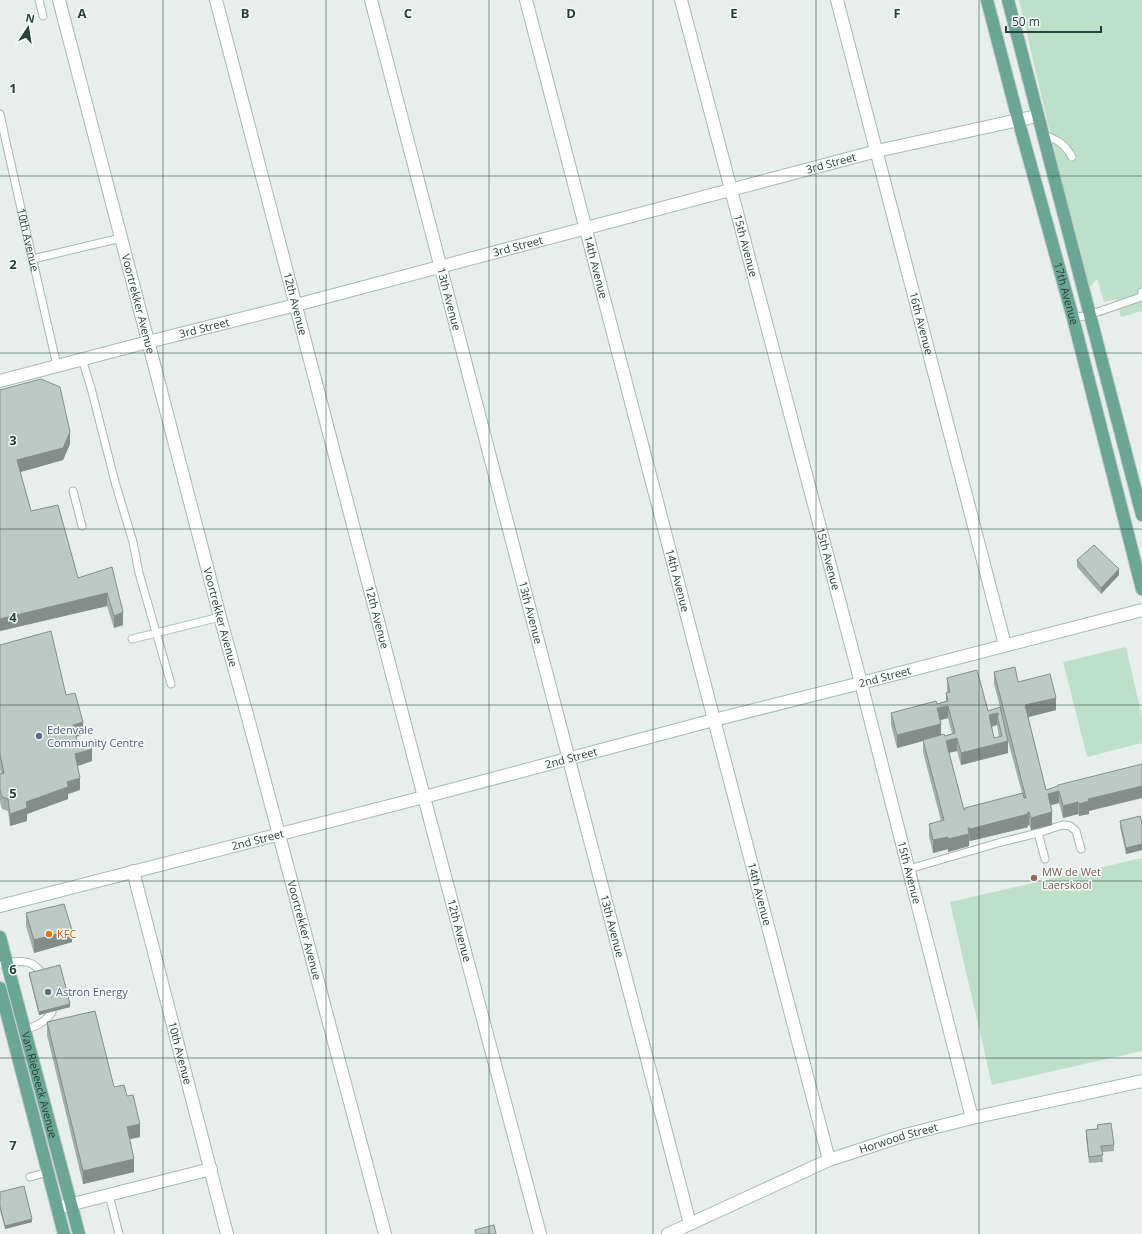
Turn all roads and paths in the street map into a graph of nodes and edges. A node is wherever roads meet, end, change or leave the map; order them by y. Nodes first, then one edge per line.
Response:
1 (39, 0) edge
2 (60, 0) edge
3 (216, 0) edge
4 (371, 0) edge
5 (526, 0) edge
6 (681, 0) edge
7 (837, 0) edge
8 (987, 0) edge
9 (1008, 0) edge
10 (43, 16) dead end
11 (0, 114) edge
12 (1037, 116) junction
13 (1018, 119) junction
14 (1043, 135) junction
15 (877, 151) junction
16 (1072, 157) dead end
17 (731, 190) junction
18 (586, 228) junction
19 (121, 238) junction
20 (33, 260) junction
21 (441, 266) junction
22 (1142, 295) edge
23 (296, 305) junction
24 (1089, 315) junction
25 (1073, 318) junction
26 (148, 342) junction
27 (82, 359) junction
28 (57, 366) junction
29 (0, 381) edge
30 (73, 492) dead end
31 (1142, 515) edge
32 (82, 526) dead end
33 (1142, 589) edge
34 (1142, 610) edge
35 (220, 617) junction
36 (156, 632) junction
37 (132, 639) dead end
38 (1006, 645) junction
39 (861, 683) junction
40 (171, 684) dead end
41 (714, 720) junction
42 (569, 758) junction
43 (424, 797) junction
44 (1038, 833) junction
45 (278, 834) junction
46 (1081, 849) dead end
47 (1045, 859) dead end
48 (909, 869) junction
49 (133, 872) junction
50 (0, 906) edge
51 (0, 936) edge
52 (3, 963) edge
53 (42, 973) edge
54 (0, 988) edge
55 (52, 1012) edge
56 (24, 1030) junction
57 (1142, 1081) edge
58 (972, 1118) junction
59 (829, 1160) junction
60 (211, 1169) junction
61 (48, 1172) junction
62 (30, 1177) dead end
63 (109, 1195) junction
64 (70, 1204) junction
65 (58, 1208) junction
66 (690, 1224) junction
67 (64, 1234) edge
68 (79, 1234) edge
69 (119, 1234) edge
70 (227, 1234) edge
71 (385, 1234) edge
72 (540, 1234) edge
73 (668, 1234) edge

1 - 10 lane
2 - 19 street, Voortrekker Avenue
3 - 23 street, 12th Avenue
4 - 21 street, 13th Avenue
5 - 18 street, 14th Avenue
6 - 17 street, 15th Avenue
7 - 15 street, 16th Avenue
8 - 13 main road, 17th Avenue
9 - 12 main road, 17th Avenue
11 - 20 lane, 10th Avenue
12 - 13 street, 3rd Street
12 - 14 main road, 17th Avenue
13 - 15 street, 3rd Street
13 - 25 main road, 17th Avenue
14 - 16 lane
14 - 24 main road, 17th Avenue
15 - 17 street, 3rd Street
15 - 38 street, 16th Avenue
17 - 18 street, 3rd Street
17 - 39 street, 15th Avenue
18 - 21 street, 3rd Street
18 - 41 street, 14th Avenue
19 - 20 lane
19 - 26 street, Voortrekker Avenue
20 - 28 lane, 10th Avenue
21 - 23 street, 3rd Street
21 - 42 street, 13th Avenue
22 - 24 lane
23 - 26 street, 3rd Street
23 - 43 street, 12th Avenue
24 - 25 lane
24 - 31 main road, 17th Avenue
25 - 33 main road, 17th Avenue
26 - 27 street, 3rd Street
26 - 35 street, Voortrekker Avenue
27 - 28 street, 3rd Street
27 - 36 lane
28 - 29 street, 3rd Street
30 - 32 lane
34 - 38 street, 2nd Street
35 - 36 lane
35 - 45 street, Voortrekker Avenue
36 - 37 lane
36 - 40 lane
38 - 39 street, 2nd Street
39 - 41 street, 2nd Street
39 - 48 street, 15th Avenue
41 - 42 street, 2nd Street
41 - 59 street, 14th Avenue
42 - 43 street, 2nd Street
42 - 66 street, 13th Avenue
43 - 45 street, 2nd Street
43 - 72 street, 12th Avenue
44 - 46 lane
44 - 47 lane
44 - 48 lane
45 - 49 street, 2nd Street
45 - 71 street, Voortrekker Avenue
48 - 58 street, 15th Avenue
49 - 50 street, 2nd Street
49 - 60 street, 10th Avenue
51 - 52 main road, Van Riebeeck Avenue
52 - 53 lane
52 - 56 main road, Van Riebeeck Avenue
54 - 61 main road, Van Riebeeck Avenue
55 - 56 lane
56 - 64 main road, Van Riebeeck Avenue
57 - 58 street, Horwood Street
58 - 59 street, Horwood Street
59 - 66 street, Horwood Street
60 - 63 street
60 - 70 street, 10th Avenue
61 - 62 lane
61 - 65 main road, Van Riebeeck Avenue
63 - 64 street
63 - 69 lane
64 - 65 street
64 - 68 main road, Van Riebeeck Avenue
65 - 67 main road, Van Riebeeck Avenue
66 - 73 street, Horwood Street

